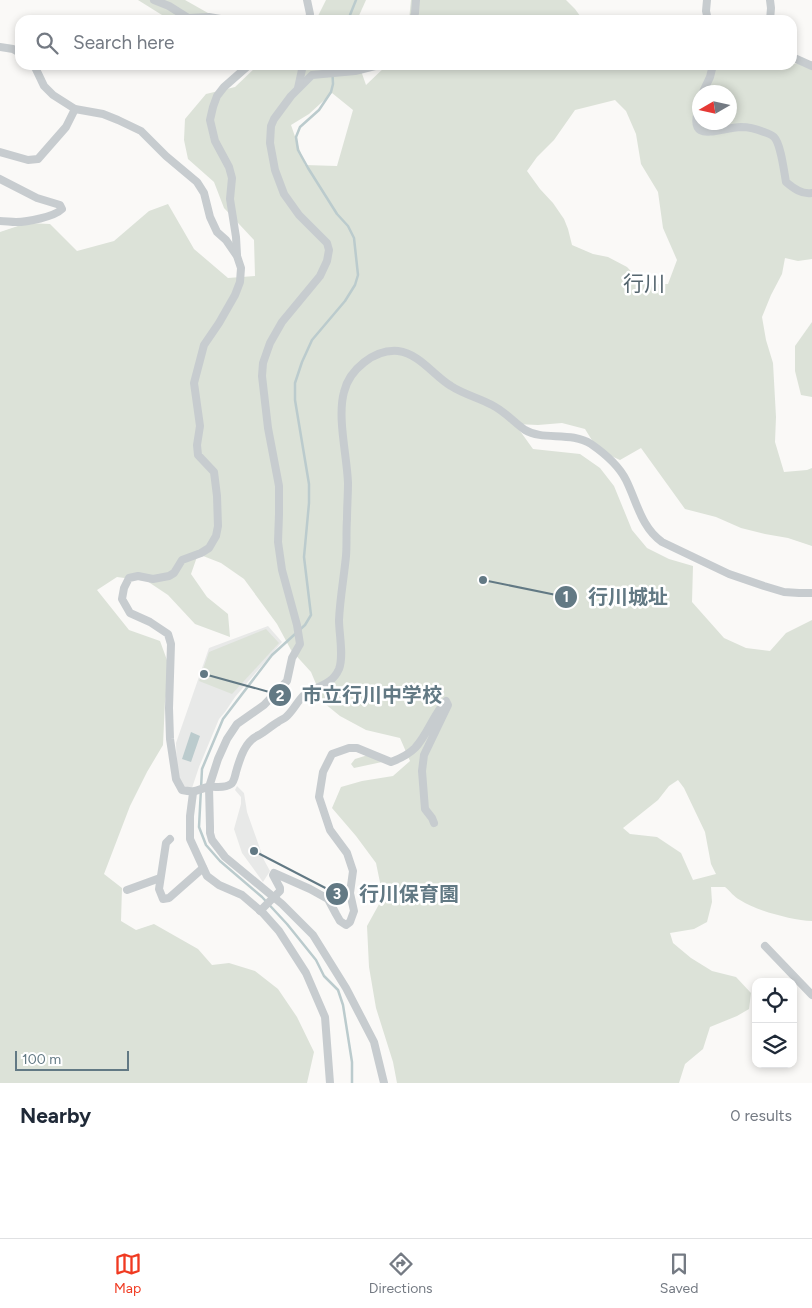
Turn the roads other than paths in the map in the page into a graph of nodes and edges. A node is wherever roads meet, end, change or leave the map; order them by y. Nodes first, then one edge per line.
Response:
1 (154, 0) edge
2 (308, 0) edge
3 (416, 0) edge
4 (707, 0) edge
5 (770, 0) edge
6 (183, 15) edge
7 (310, 15) edge
8 (414, 15) edge
9 (707, 15) edge
10 (770, 15) edge
11 (0, 47) edge
12 (15, 50) edge
13 (797, 59) edge
14 (812, 66) edge
15 (36, 70) edge
16 (243, 70) edge
17 (302, 70) edge
18 (359, 70) edge
19 (712, 70) edge
20 (707, 85) edge
21 (298, 88) junction
22 (75, 109) junction
23 (737, 128) edge
24 (700, 130) edge
25 (720, 130) edge
26 (0, 152) edge
27 (0, 179) edge
28 (812, 193) edge
29 (0, 220) edge
30 (237, 256) junction
31 (812, 592) edge
32 (209, 787) junction
33 (193, 792) junction
34 (434, 823) dead end
35 (170, 839) dead end
36 (203, 868) junction
37 (160, 878) junction
38 (127, 890) dead end
39 (273, 898) junction
40 (260, 911) junction
41 (765, 946) dead end
42 (812, 995) edge
43 (330, 1083) edge
44 (384, 1083) edge

1 - 6 street
2 - 7 street
3 - 8 street
4 - 9 street
5 - 10 street
11 - 12 street
13 - 14 street
15 - 22 street
16 - 30 street
17 - 21 street
18 - 21 street
19 - 20 street
21 - 32 street
22 - 26 street
22 - 30 street
23 - 28 street
24 - 25 street
27 - 29 street
30 - 33 street
31 - 32 street
32 - 33 street
32 - 39 street
33 - 36 street
34 - 39 street
35 - 37 street
36 - 37 street
36 - 40 street
37 - 38 street
39 - 40 street
39 - 44 street
40 - 43 street
41 - 42 street

